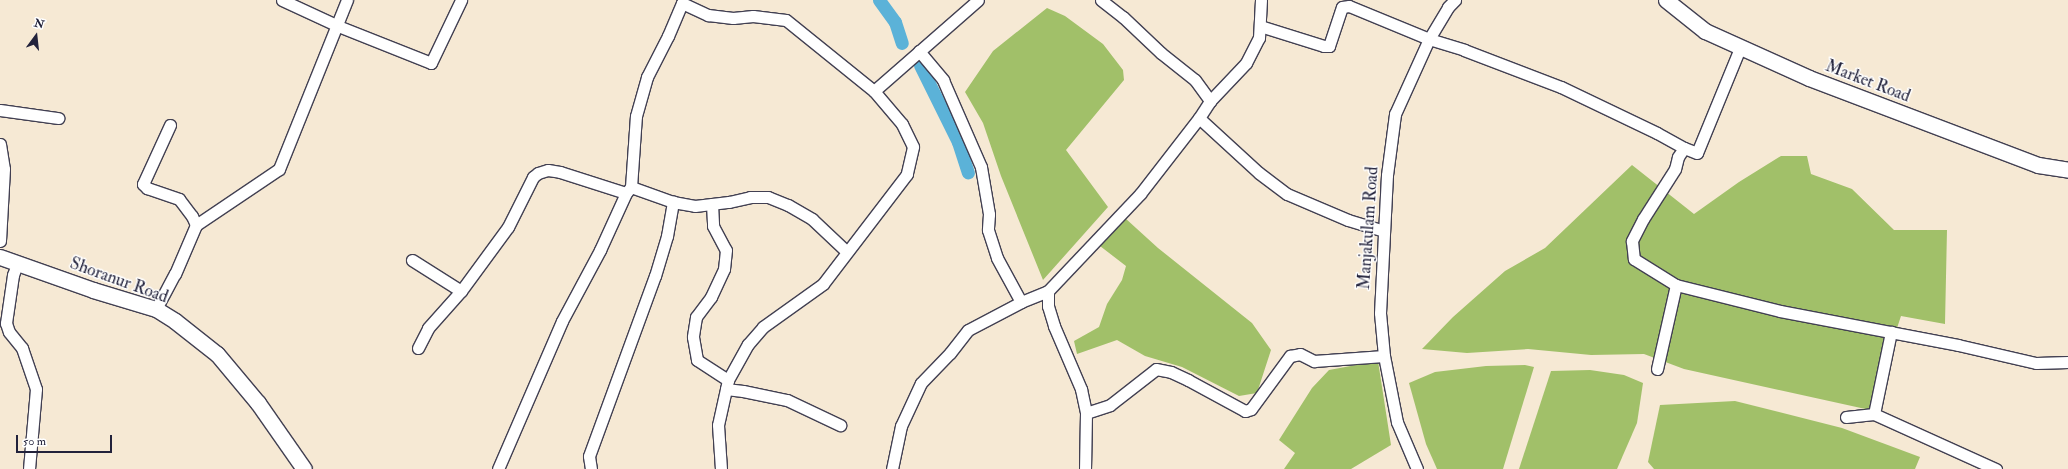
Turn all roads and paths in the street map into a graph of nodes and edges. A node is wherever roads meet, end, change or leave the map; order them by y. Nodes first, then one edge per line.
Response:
1 (282, 0) edge
2 (347, 0) edge
3 (461, 0) edge
4 (978, 0) edge
5 (1101, 0) edge
6 (1261, 0) edge
7 (1455, 0) edge
8 (1666, 0) edge
9 (682, 2) edge
10 (338, 26) junction
11 (1260, 26) junction
12 (1429, 39) junction
13 (1740, 48) junction
14 (919, 51) junction
15 (874, 91) junction
16 (1210, 101) junction
17 (0, 110) edge
18 (58, 118) dead end
19 (1199, 118) junction
20 (170, 125) dead end
21 (0, 144) edge
22 (1684, 148) junction
23 (2068, 170) edge
24 (628, 190) junction
25 (673, 202) junction
26 (712, 204) junction
27 (196, 225) junction
28 (1383, 231) junction
29 (0, 241) edge
30 (846, 251) junction
31 (0, 257) edge
32 (412, 260) dead end
33 (17, 264) junction
34 (1676, 285) junction
35 (461, 291) junction
36 (1048, 291) junction
37 (1021, 302) junction
38 (156, 309) junction
39 (1890, 332) junction
40 (418, 348) dead end
41 (1384, 356) junction
42 (2068, 362) edge
43 (1657, 369) dead end
44 (727, 384) junction
45 (1086, 413) junction
46 (1874, 414) junction
47 (1846, 417) dead end
48 (840, 425) dead end
49 (29, 469) edge
50 (304, 469) edge
51 (498, 469) edge
52 (591, 469) edge
53 (721, 469) edge
54 (892, 469) edge
55 (1085, 469) edge
56 (1417, 469) edge
57 (1996, 469) edge

1 - 10 street
2 - 10 street
3 - 10 street
4 - 14 street
5 - 16 street
6 - 11 street
7 - 12 street, Manjakulam Road
8 - 13 main road, Market Road
9 - 15 street
9 - 24 street
10 - 27 street
11 - 12 street
11 - 16 street
12 - 22 street
12 - 28 street, Manjakulam Road
13 - 22 street
13 - 23 main road, Market Road
14 - 15 street
14 - 37 street
15 - 30 street
16 - 19 street
17 - 18 street
19 - 28 street
19 - 36 street
20 - 27 street
21 - 29 street
22 - 34 street
24 - 25 street
24 - 35 street
24 - 51 street
25 - 26 street
25 - 52 street
26 - 30 street
26 - 44 street
27 - 38 street
28 - 41 street, Manjakulam Road
30 - 44 street
31 - 33 main road, Shoranur Road
32 - 35 street
33 - 38 main road, Shoranur Road
33 - 49 street
34 - 39 street
34 - 43 street
35 - 40 street
36 - 37 street
36 - 45 street
37 - 54 street
38 - 50 main road, Shoranur Road
39 - 42 street
39 - 46 street
41 - 45 street
41 - 56 street, Manjakulam Road
44 - 48 street
44 - 53 street
45 - 55 street
46 - 47 street
46 - 57 street

